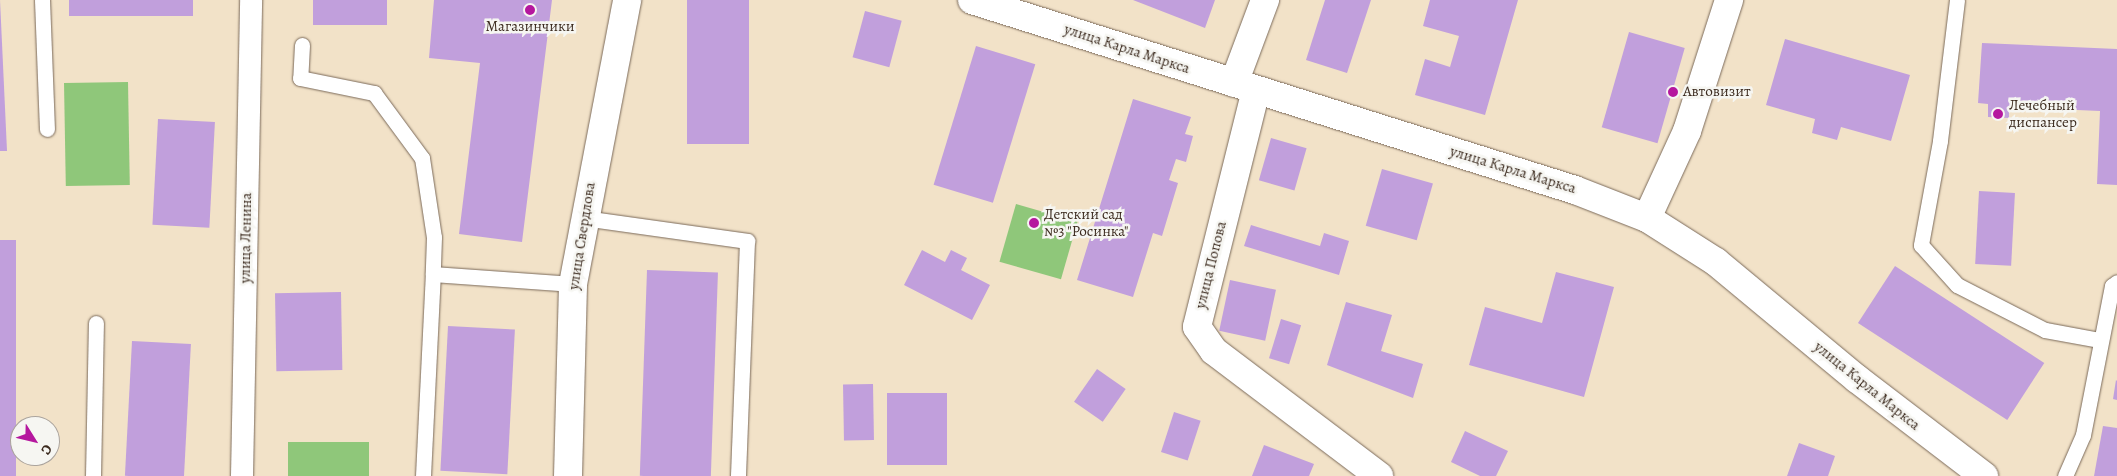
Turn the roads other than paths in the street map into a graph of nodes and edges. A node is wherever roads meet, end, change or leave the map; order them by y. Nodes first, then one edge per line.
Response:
1 (42, 0) edge
2 (251, 0) edge
3 (628, 0) edge
4 (972, 0) edge
5 (1265, 0) edge
6 (1729, 0) edge
7 (1957, 0) edge
8 (302, 45) dead end
9 (1245, 87) junction
10 (47, 129) dead end
11 (584, 218) junction
12 (1647, 218) junction
13 (433, 274) junction
14 (2117, 282) edge
15 (573, 284) junction
16 (96, 323) dead end
17 (2100, 340) junction
18 (92, 476) edge
19 (242, 476) edge
20 (423, 476) edge
21 (568, 476) edge
22 (738, 476) edge
23 (1379, 476) edge
24 (1984, 476) edge
25 (2065, 476) edge

1 - 10 lane
2 - 19 street, улица Ленина
3 - 11 street, улица Свердлова
4 - 9 street, улица Карла Маркса
5 - 9 street, улица Попова
6 - 12 street
7 - 17 lane
8 - 13 lane
9 - 12 street, улица Карла Маркса
9 - 23 street, улица Попова
11 - 15 street, улица Свердлова
11 - 22 lane
12 - 24 street, улица Карла Маркса
13 - 15 lane
13 - 20 lane
14 - 17 lane
15 - 21 street, улица Свердлова
16 - 18 lane
17 - 25 lane

